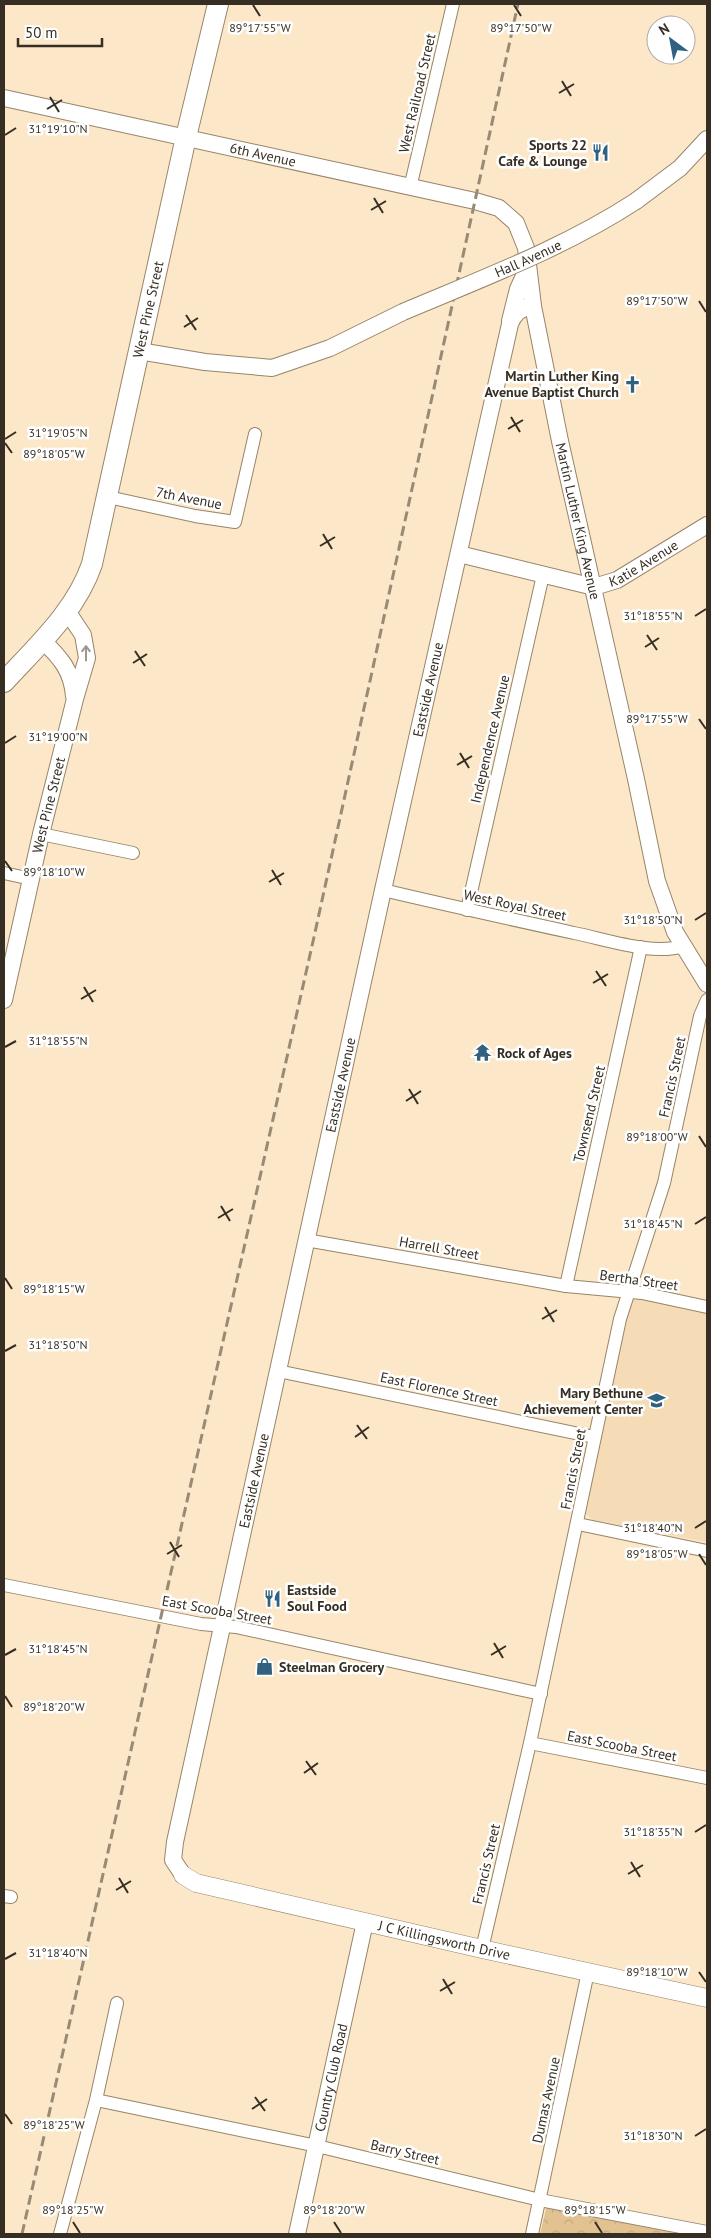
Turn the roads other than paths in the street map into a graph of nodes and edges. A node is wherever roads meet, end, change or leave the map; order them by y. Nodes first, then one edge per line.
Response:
1 (218, 4) edge
2 (453, 4) edge
3 (4, 98) edge
4 (186, 137) junction
5 (707, 139) edge
6 (410, 188) junction
7 (516, 223) joint
8 (528, 267) junction
9 (533, 306) junction
10 (510, 324) junction
11 (140, 351) junction
12 (255, 434) dead end
13 (108, 497) junction
14 (707, 525) edge
15 (459, 554) junction
16 (543, 575) junction
17 (594, 586) junction
18 (67, 611) junction
19 (42, 640) junction
20 (4, 682) edge
21 (74, 698) junction
22 (42, 834) junction
23 (133, 853) dead end
24 (4, 873) edge
25 (31, 879) junction
26 (383, 890) junction
27 (467, 910) junction
28 (683, 946) junction
29 (641, 947) junction
30 (707, 984) edge
31 (4, 1000) edge
32 (707, 1000) edge
33 (306, 1240) junction
34 (566, 1286) junction
35 (628, 1292) junction
36 (707, 1307) edge
37 (278, 1372) junction
38 (594, 1437) junction
39 (578, 1524) junction
40 (707, 1551) edge
41 (4, 1585) edge
42 (222, 1626) junction
43 (541, 1694) junction
44 (530, 1743) junction
45 (707, 1778) edge
46 (183, 1875) joint
47 (365, 1922) junction
48 (482, 1949) junction
49 (588, 1972) junction
50 (707, 1998) edge
51 (117, 2004) dead end
52 (96, 2100) junction
53 (317, 2146) junction
54 (540, 2200) junction
55 (707, 2232) edge
56 (60, 2234) edge
57 (297, 2234) edge
58 (532, 2234) edge

1 - 4 main road, West Pine Street
2 - 6 street, West Railroad Street
3 - 4 street, 6th Avenue
4 - 6 street, 6th Avenue
4 - 11 main road, West Pine Street
5 - 11 street, Hall Avenue, bridge
6 - 7 street, 6th Avenue
7 - 8 street, Martin Luther King Avenue
8 - 9 street, Martin Luther King Avenue
8 - 10 street, Eastside Avenue
9 - 10 street
9 - 17 street, Martin Luther King Avenue
10 - 15 street, Eastside Avenue
11 - 13 main road, West Pine Street
12 - 13 street, 7th Avenue
13 - 18 main road, West Pine Street
14 - 17 street, Katie Avenue
15 - 16 street, Katie Avenue
15 - 26 street, Eastside Avenue
16 - 17 street, Katie Avenue
16 - 27 street, Independence Avenue
17 - 28 street, Martin Luther King Avenue
18 - 19 main road, West Pine Street
21 -> 18 street, West Pine Street
19 - 20 main road
19 - 21 street, West Pine Street
21 - 22 street, West Pine Street
22 - 23 street
22 - 25 street, West Pine Street
24 - 25 street
25 - 31 street, West Pine Street
26 - 27 street, West Royal Street
26 - 33 street, Eastside Avenue
27 - 29 street, West Royal Street
28 - 29 street, West Royal Street
28 - 30 street, Martin Luther King Avenue
29 - 34 street, Townsend Street
32 - 35 street, Francis Street
33 - 34 street, Harrell Street
33 - 37 street, Eastside Avenue
34 - 35 street, Bertha Street
35 - 36 street, Bertha Street
35 - 38 street, Francis Street
37 - 38 street, East Florence Street
37 - 42 street, Eastside Avenue
38 - 39 street, Francis Street
39 - 40 street
39 - 43 street, Francis Street
41 - 42 street, East Scooba Street
42 - 43 street, East Scooba Street
42 - 46 street, Eastside Avenue
43 - 44 street, Francis Street
44 - 45 street, East Scooba Street
44 - 48 street, Francis Street
46 - 47 main road, J C Killingsworth Drive
47 - 48 main road, J C Killingsworth Drive
47 - 53 street, Country Club Road
48 - 49 main road, J C Killingsworth Drive
49 - 50 main road, J C Killingsworth Drive
49 - 54 street, Dumas Avenue
51 - 52 street
52 - 53 street, Barry Street
52 - 56 street
53 - 54 street, Barry Street
53 - 57 street, Country Club Road
54 - 55 street, Barry Street
54 - 58 street, Dumas Avenue

